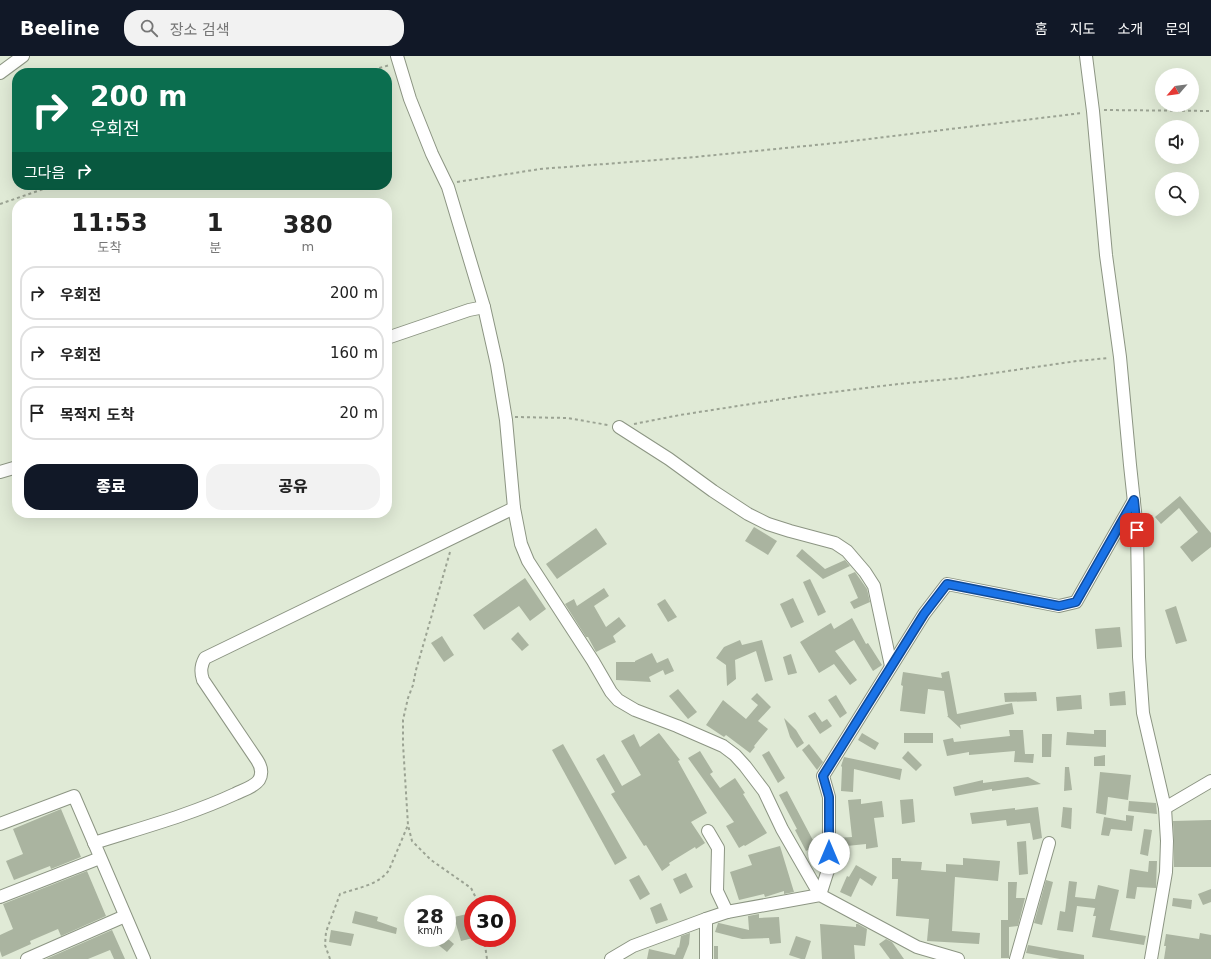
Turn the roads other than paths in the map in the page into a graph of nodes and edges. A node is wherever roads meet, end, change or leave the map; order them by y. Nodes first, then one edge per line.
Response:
1 (23, 56) edge
2 (1086, 56) edge
3 (398, 61) edge
4 (0, 73) edge
5 (484, 307) junction
6 (392, 336) edge
7 (619, 427) road end
8 (12, 468) edge
9 (0, 472) edge
10 (1134, 500) junction
11 (514, 508) junction
12 (891, 666) junction
13 (1211, 781) edge
14 (1165, 808) junction
15 (0, 824) edge
16 (708, 831) dead end
17 (94, 843) junction
18 (1049, 843) dead end
19 (100, 858) junction
20 (820, 895) junction
21 (0, 897) edge
22 (727, 912) junction
23 (125, 916) junction
24 (706, 919) junction
25 (27, 959) edge
26 (144, 959) edge
27 (611, 959) edge
28 (706, 959) edge
29 (958, 959) edge
30 (1016, 959) edge
31 (1151, 959) edge

1 - 4 street
2 - 10 street
3 - 5 street
5 - 6 street
5 - 11 street
7 - 12 street
8 - 9 street
10 - 12 street
10 - 14 street
11 - 17 street
11 - 20 street
12 - 20 street
13 - 14 street
14 - 31 street
15 - 17 street
16 - 22 street
17 - 19 street
18 - 30 street
19 - 21 street
19 - 23 street
20 - 22 street
20 - 29 street
22 - 24 street
23 - 25 street
23 - 26 street
24 - 27 street
24 - 28 street

